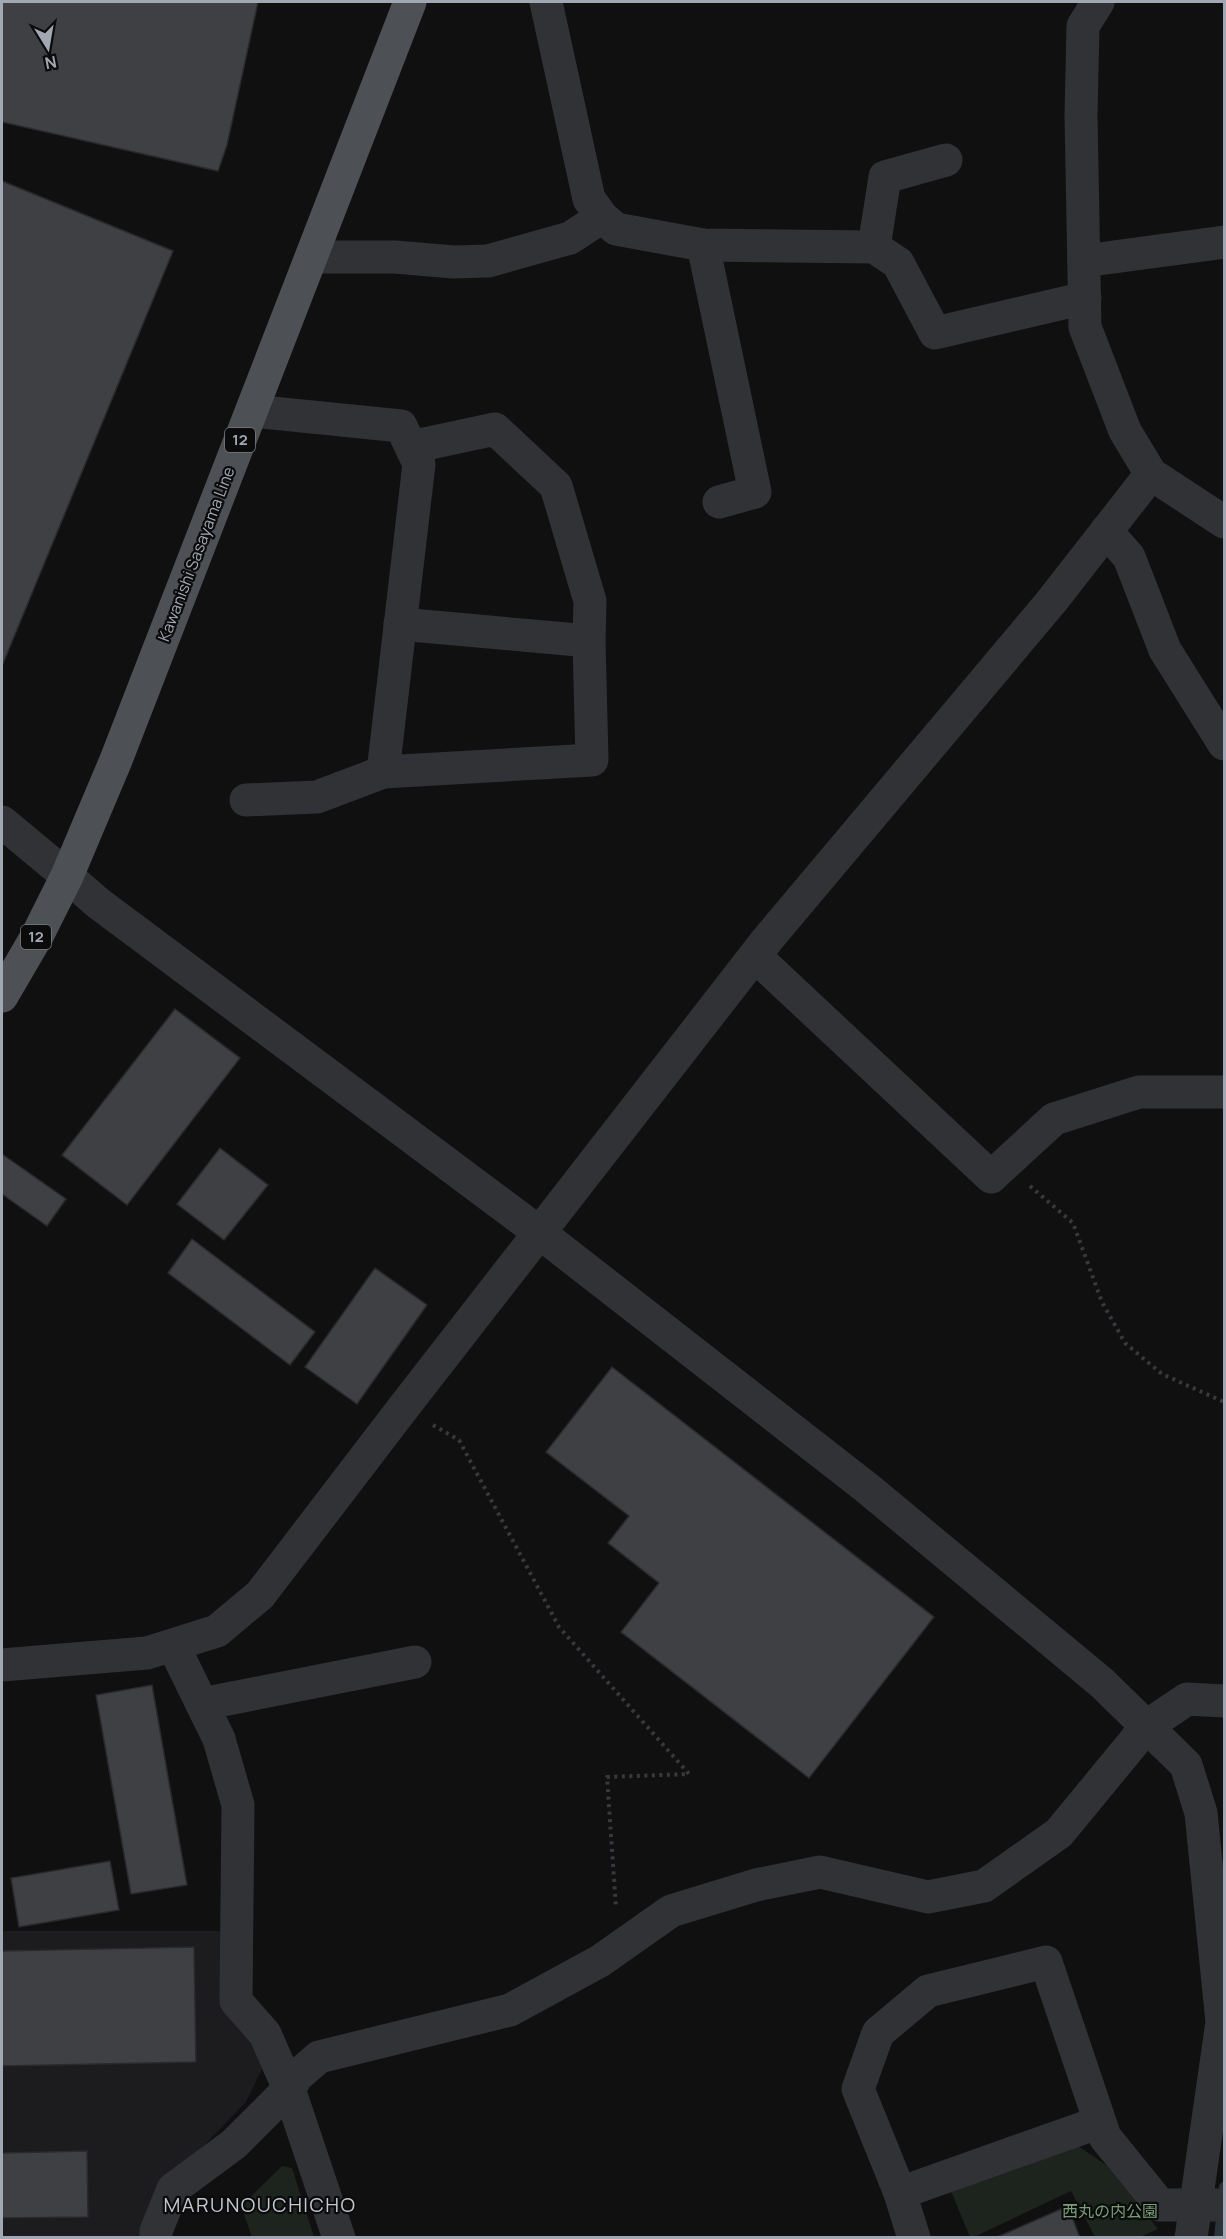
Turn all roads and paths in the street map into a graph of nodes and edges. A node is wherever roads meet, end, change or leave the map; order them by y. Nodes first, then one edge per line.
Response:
1 (410, 2) edge
2 (546, 2) edge
3 (1098, 2) edge
4 (946, 160) dead end
5 (602, 217) junction
6 (1224, 242) edge
7 (703, 245) junction
8 (874, 247) junction
9 (312, 257) junction
10 (1084, 261) junction
11 (1085, 298) junction
12 (252, 411) junction
13 (411, 447) junction
14 (1151, 474) junction
15 (719, 502) dead end
16 (1224, 522) edge
17 (1106, 531) junction
18 (400, 624) junction
19 (589, 641) junction
20 (1224, 744) edge
21 (382, 772) junction
22 (246, 800) dead end
23 (2, 822) edge
24 (67, 876) junction
25 (755, 956) junction
26 (2, 996) edge
27 (1224, 1092) edge
28 (1005, 1164) junction
29 (540, 1233) junction
30 (1224, 1402) edge
31 (403, 1408) junction
32 (173, 1645) junction
33 (415, 1662) dead end
34 (2, 1665) edge
35 (1224, 1701) edge
36 (202, 1704) junction
37 (1147, 1726) junction
38 (619, 1947) junction
39 (289, 2089) junction
40 (1100, 2122) junction
41 (900, 2193) junction
42 (1210, 2205) edge
43 (156, 2238) edge
44 (339, 2238) edge
45 (914, 2238) edge
46 (1191, 2238) edge

1 - 9 main road, Kawanishi Sasayama Line / 12
2 - 5 street
3 - 10 street
4 - 8 street
5 - 7 street
5 - 9 street
6 - 10 street
7 - 8 street
7 - 15 street
8 - 11 street
9 - 12 main road, Kawanishi Sasayama Line / 12
10 - 11 street
11 - 14 street
12 - 13 street
12 - 24 main road, Kawanishi Sasayama Line / 12
13 - 18 street
13 - 19 street
14 - 16 street
14 - 17 street
17 - 20 street
17 - 25 street
18 - 19 street
18 - 21 street
19 - 21 street
21 - 22 street
23 - 24 street
24 - 26 main road, Kawanishi Sasayama Line / 12
24 - 29 street
25 - 28 street
25 - 29 street
27 - 28 street
28 - 30 path
29 - 31 street
29 - 37 street
31 - 32 street
31 - 38 path
32 - 34 street
32 - 36 street
33 - 36 street
35 - 37 street
36 - 39 street
37 - 38 street
37 - 42 street
38 - 39 street
39 - 43 street
39 - 44 street
40 - 41 street
40 - 41 street
40 - 42 street
41 - 45 street
42 - 46 street

